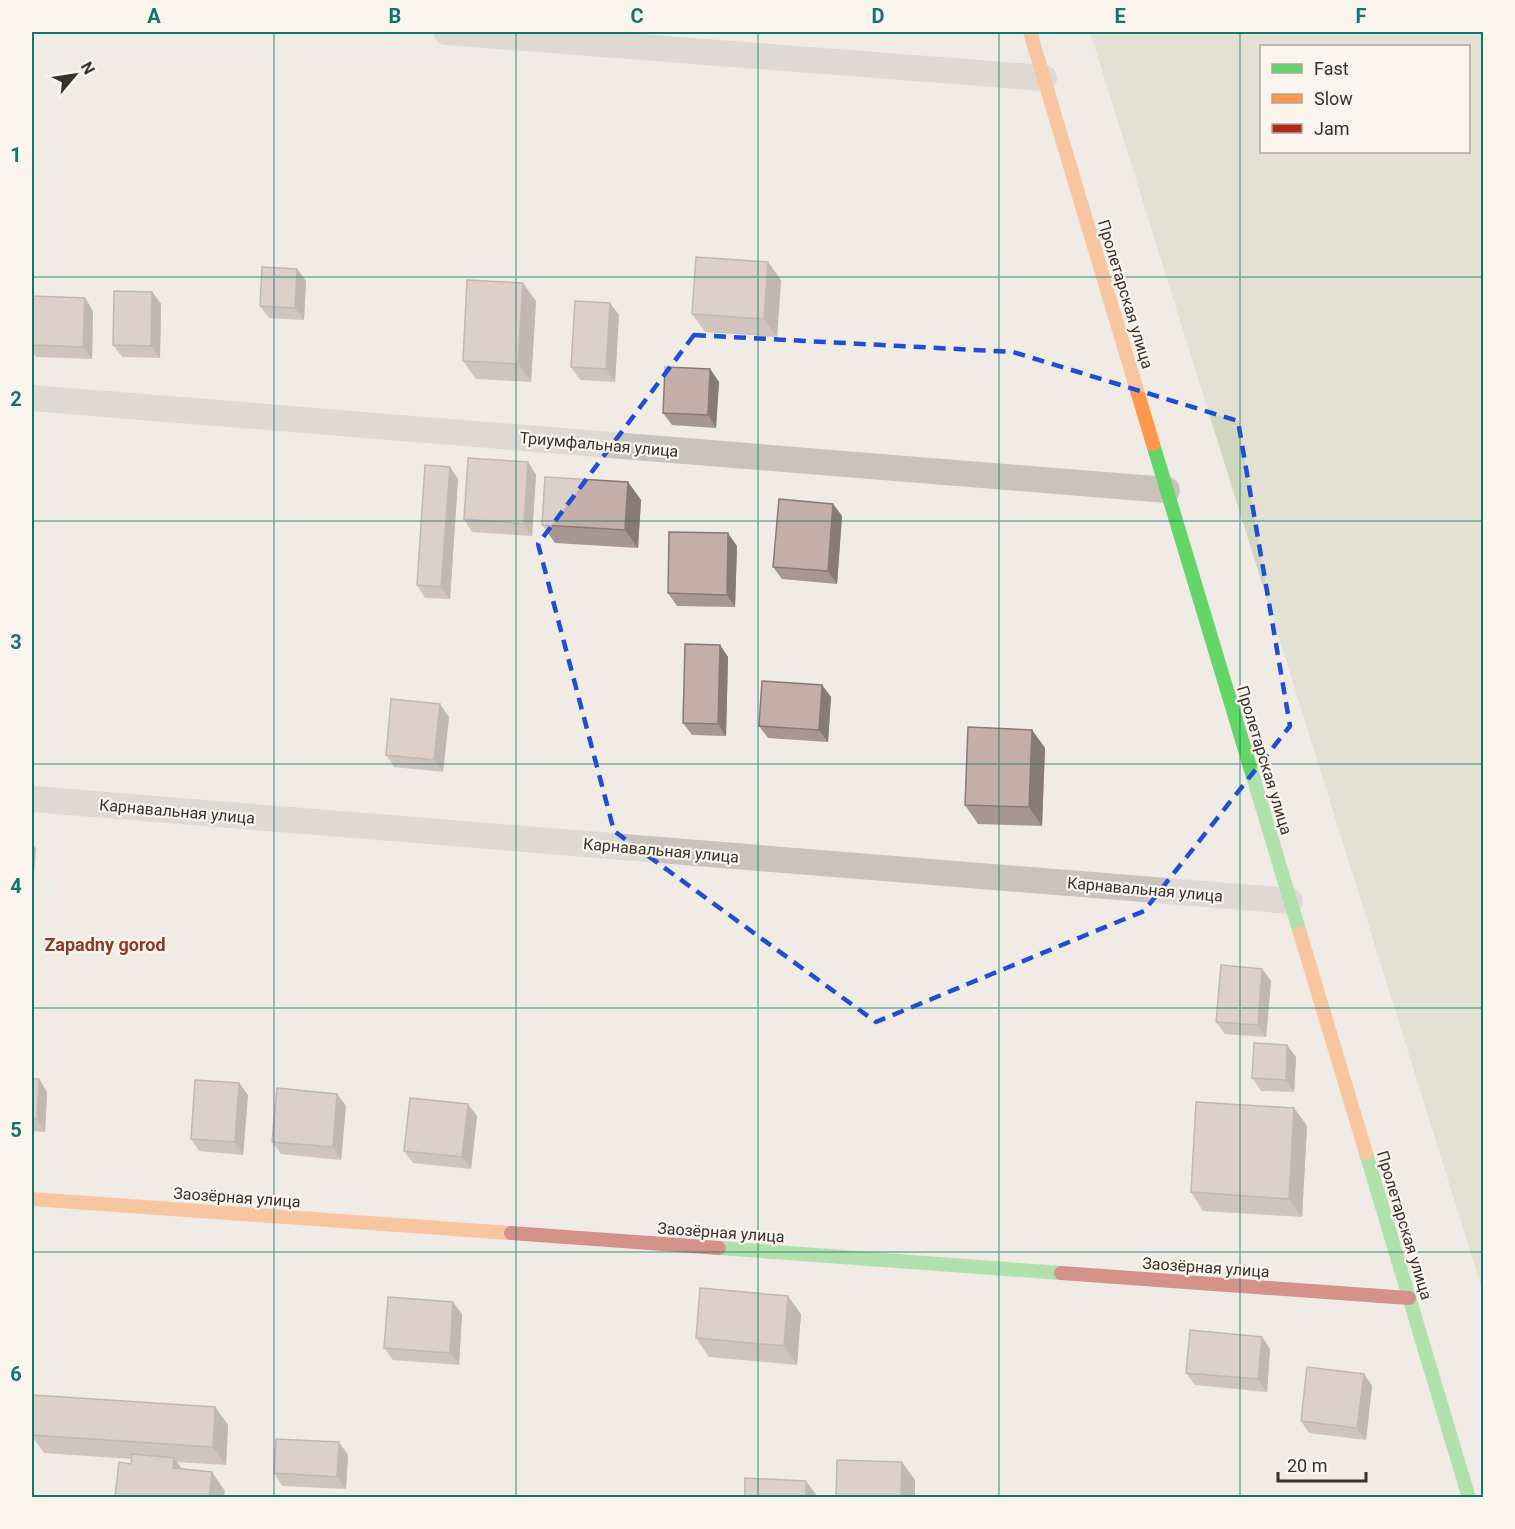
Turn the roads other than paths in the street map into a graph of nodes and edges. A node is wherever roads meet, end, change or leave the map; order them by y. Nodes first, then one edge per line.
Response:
1 (446, 32) edge
2 (1030, 32) edge
3 (1044, 78) junction
4 (32, 398) edge
5 (1167, 490) junction
6 (32, 799) edge
7 (1290, 901) junction
8 (32, 1199) edge
9 (1409, 1298) junction
10 (1469, 1497) edge

1 - 3 street
2 - 3 street, Пролетарская улица
3 - 5 street, Пролетарская улица
4 - 5 street, Триумфальная улица
5 - 7 street, Пролетарская улица
6 - 7 street, Карнавальная улица
7 - 9 street, Пролетарская улица
8 - 9 street, Заозёрная улица
9 - 10 street, Пролетарская улица

